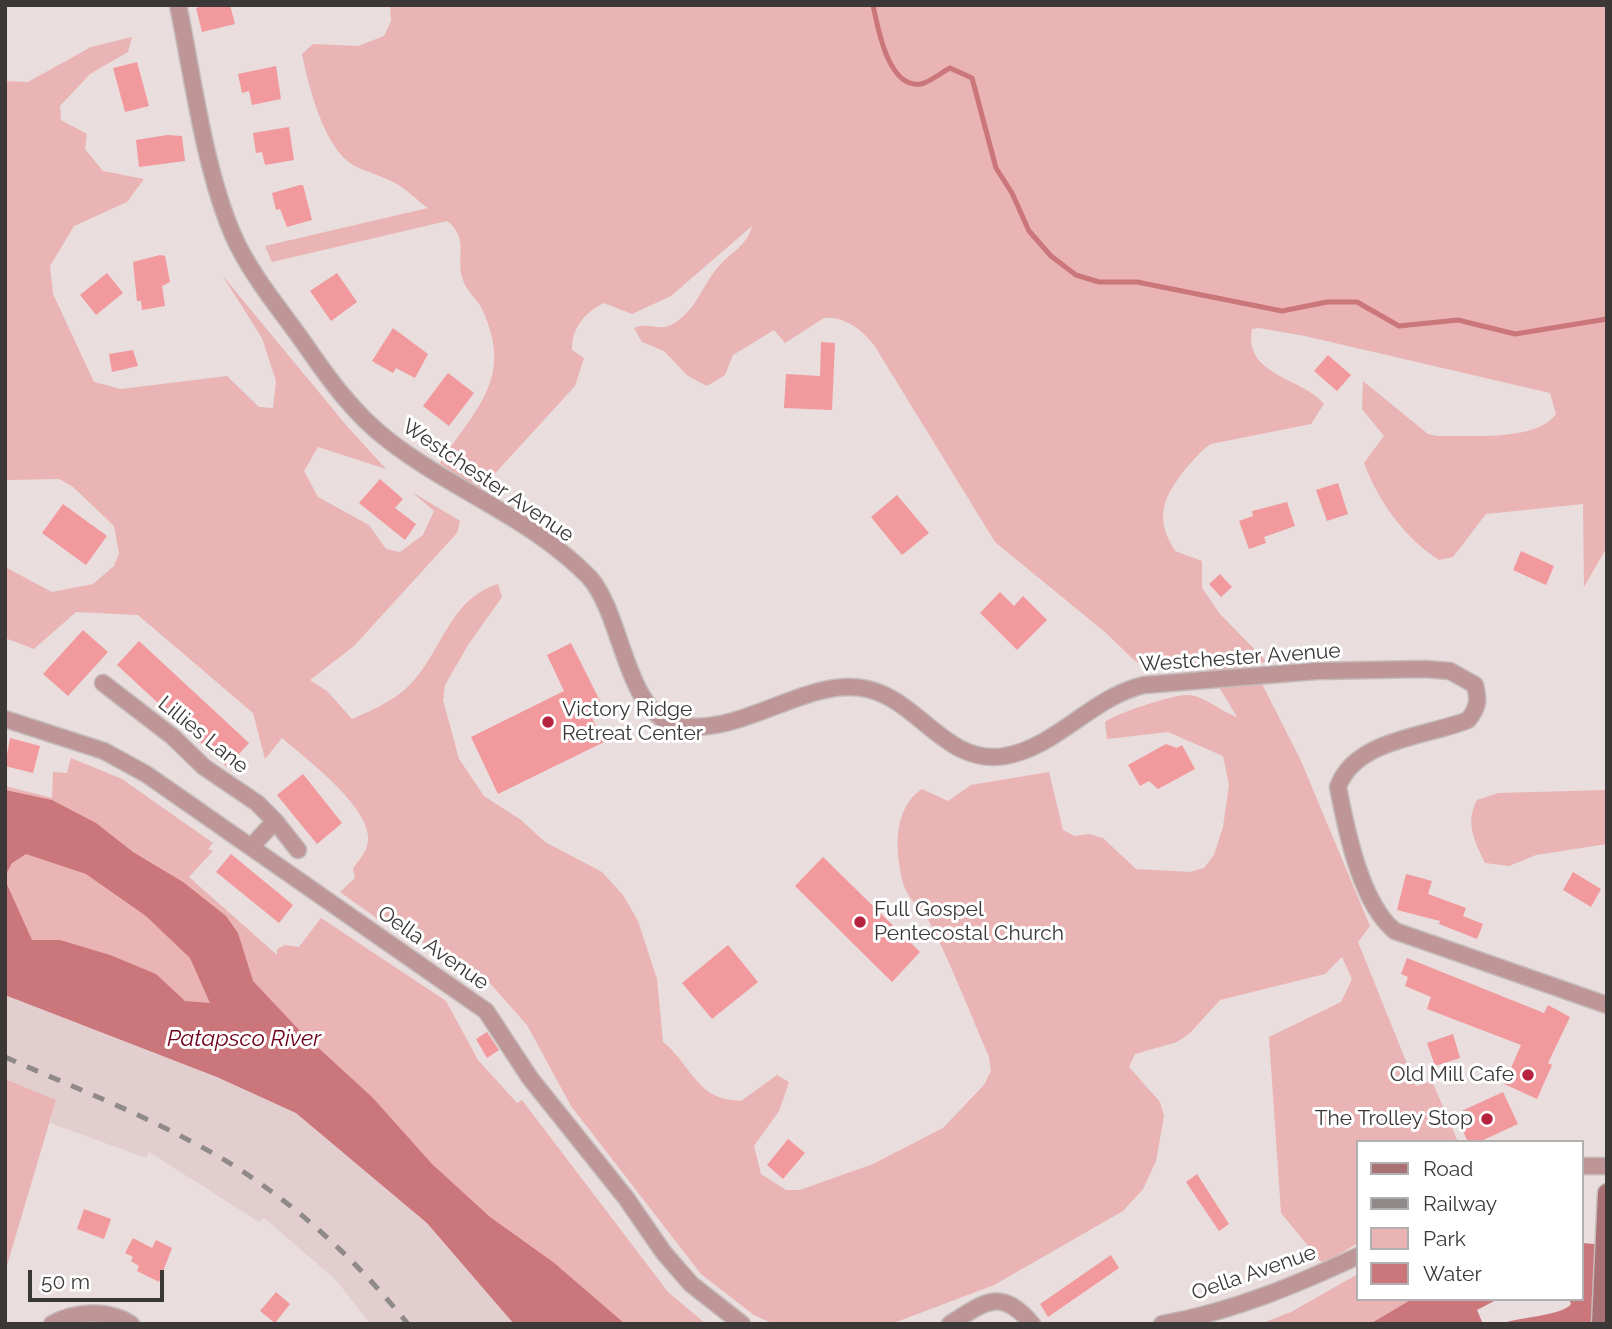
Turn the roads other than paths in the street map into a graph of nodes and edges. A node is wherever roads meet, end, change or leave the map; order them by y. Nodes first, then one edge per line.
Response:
1 (178, 5) edge
2 (103, 683) dead end
3 (5, 719) edge
4 (275, 821) junction
5 (251, 847) junction
6 (298, 849) dead end
7 (1607, 1004) edge
8 (1584, 1166) edge
9 (1607, 1166) edge
10 (1607, 1193) edge
11 (1356, 1257) edge
12 (52, 1324) edge
13 (131, 1324) edge
14 (742, 1324) edge
15 (950, 1324) edge
16 (1032, 1324) edge
17 (1163, 1324) edge
18 (1601, 1324) edge

1 - 7 street, Westchester Avenue
2 - 4 street, Lillies Lane
3 - 5 street, Oella Avenue
4 - 5 street
4 - 6 street, Lillies Lane
5 - 14 street, Oella Avenue
8 - 9 street
10 - 18 main road
11 - 17 street, Oella Avenue
12 - 13 street
15 - 16 street

